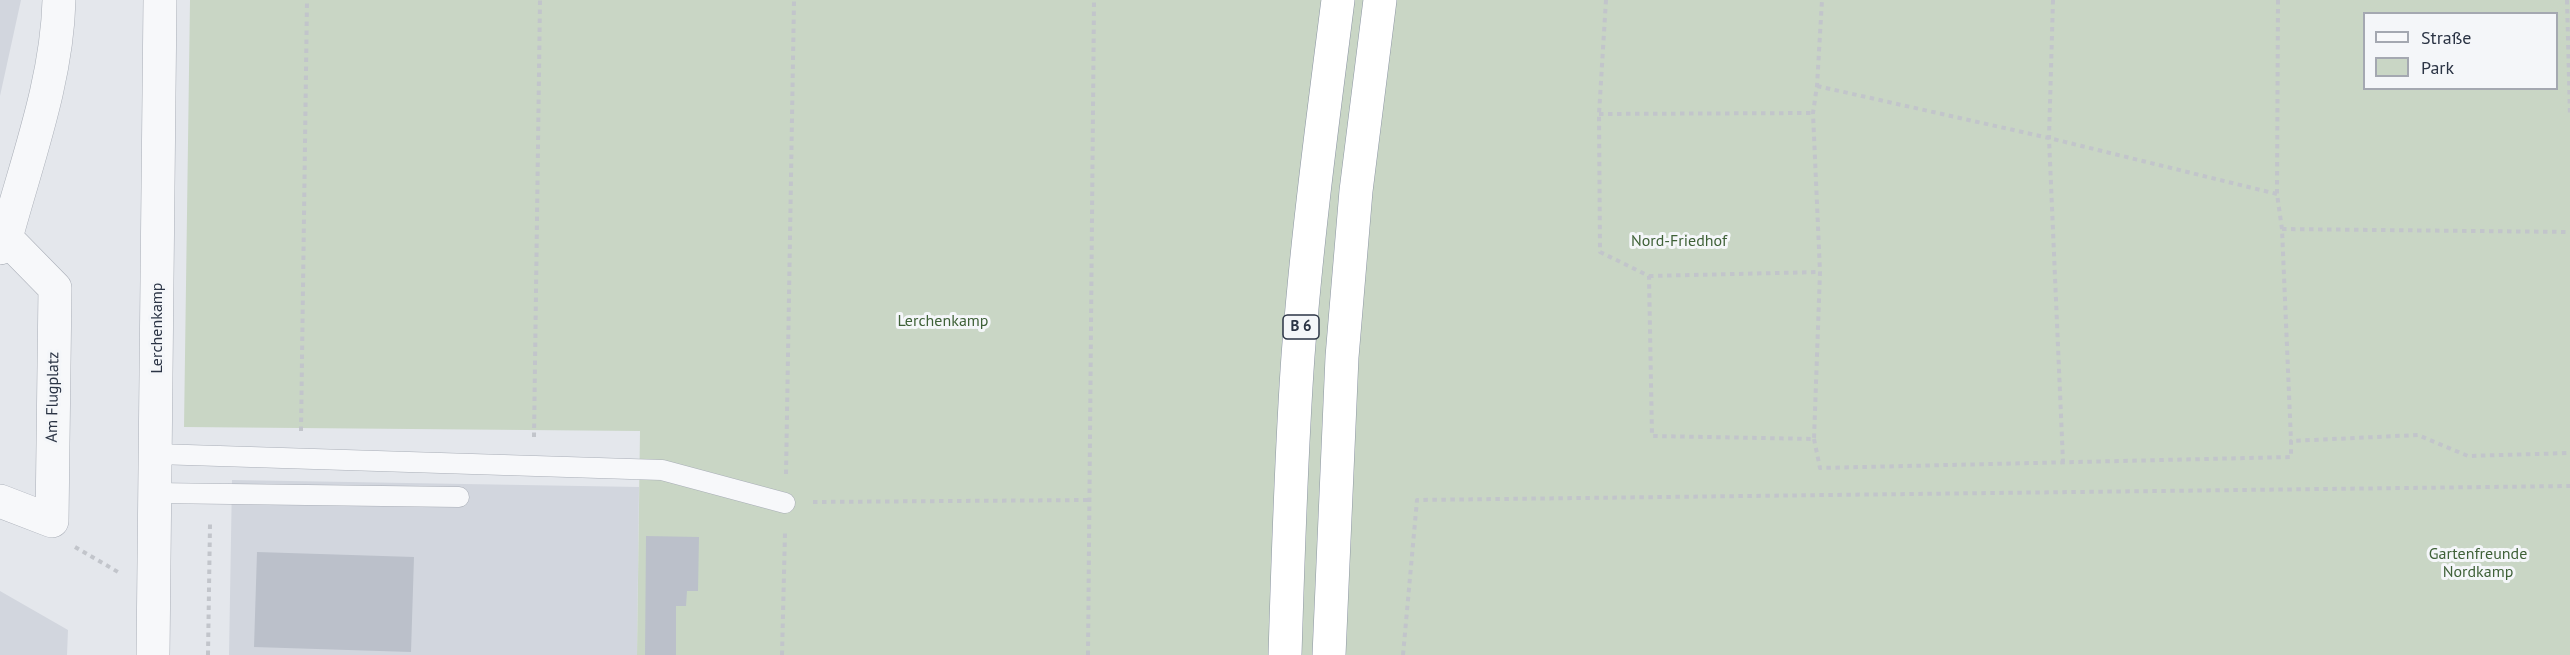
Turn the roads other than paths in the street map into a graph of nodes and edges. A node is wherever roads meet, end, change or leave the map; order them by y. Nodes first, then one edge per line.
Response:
1 (59, 0) edge
2 (160, 0) edge
3 (1338, 0) edge
4 (1380, 0) edge
5 (3, 243) edge
6 (156, 454) junction
7 (154, 493) junction
8 (459, 497) dead end
9 (0, 501) edge
10 (785, 503) road end
11 (153, 655) edge
12 (1285, 655) edge
13 (1329, 655) edge

1 - 5 street, Am Flugplatz
2 - 6 street, Lerchenkamp
3 - 12 highway, B 6
4 - 13 highway, B 6
5 - 9 street, Am Flugplatz
6 - 7 street, Lerchenkamp
6 - 10 lane
7 - 8 lane
7 - 11 street, Lerchenkamp

